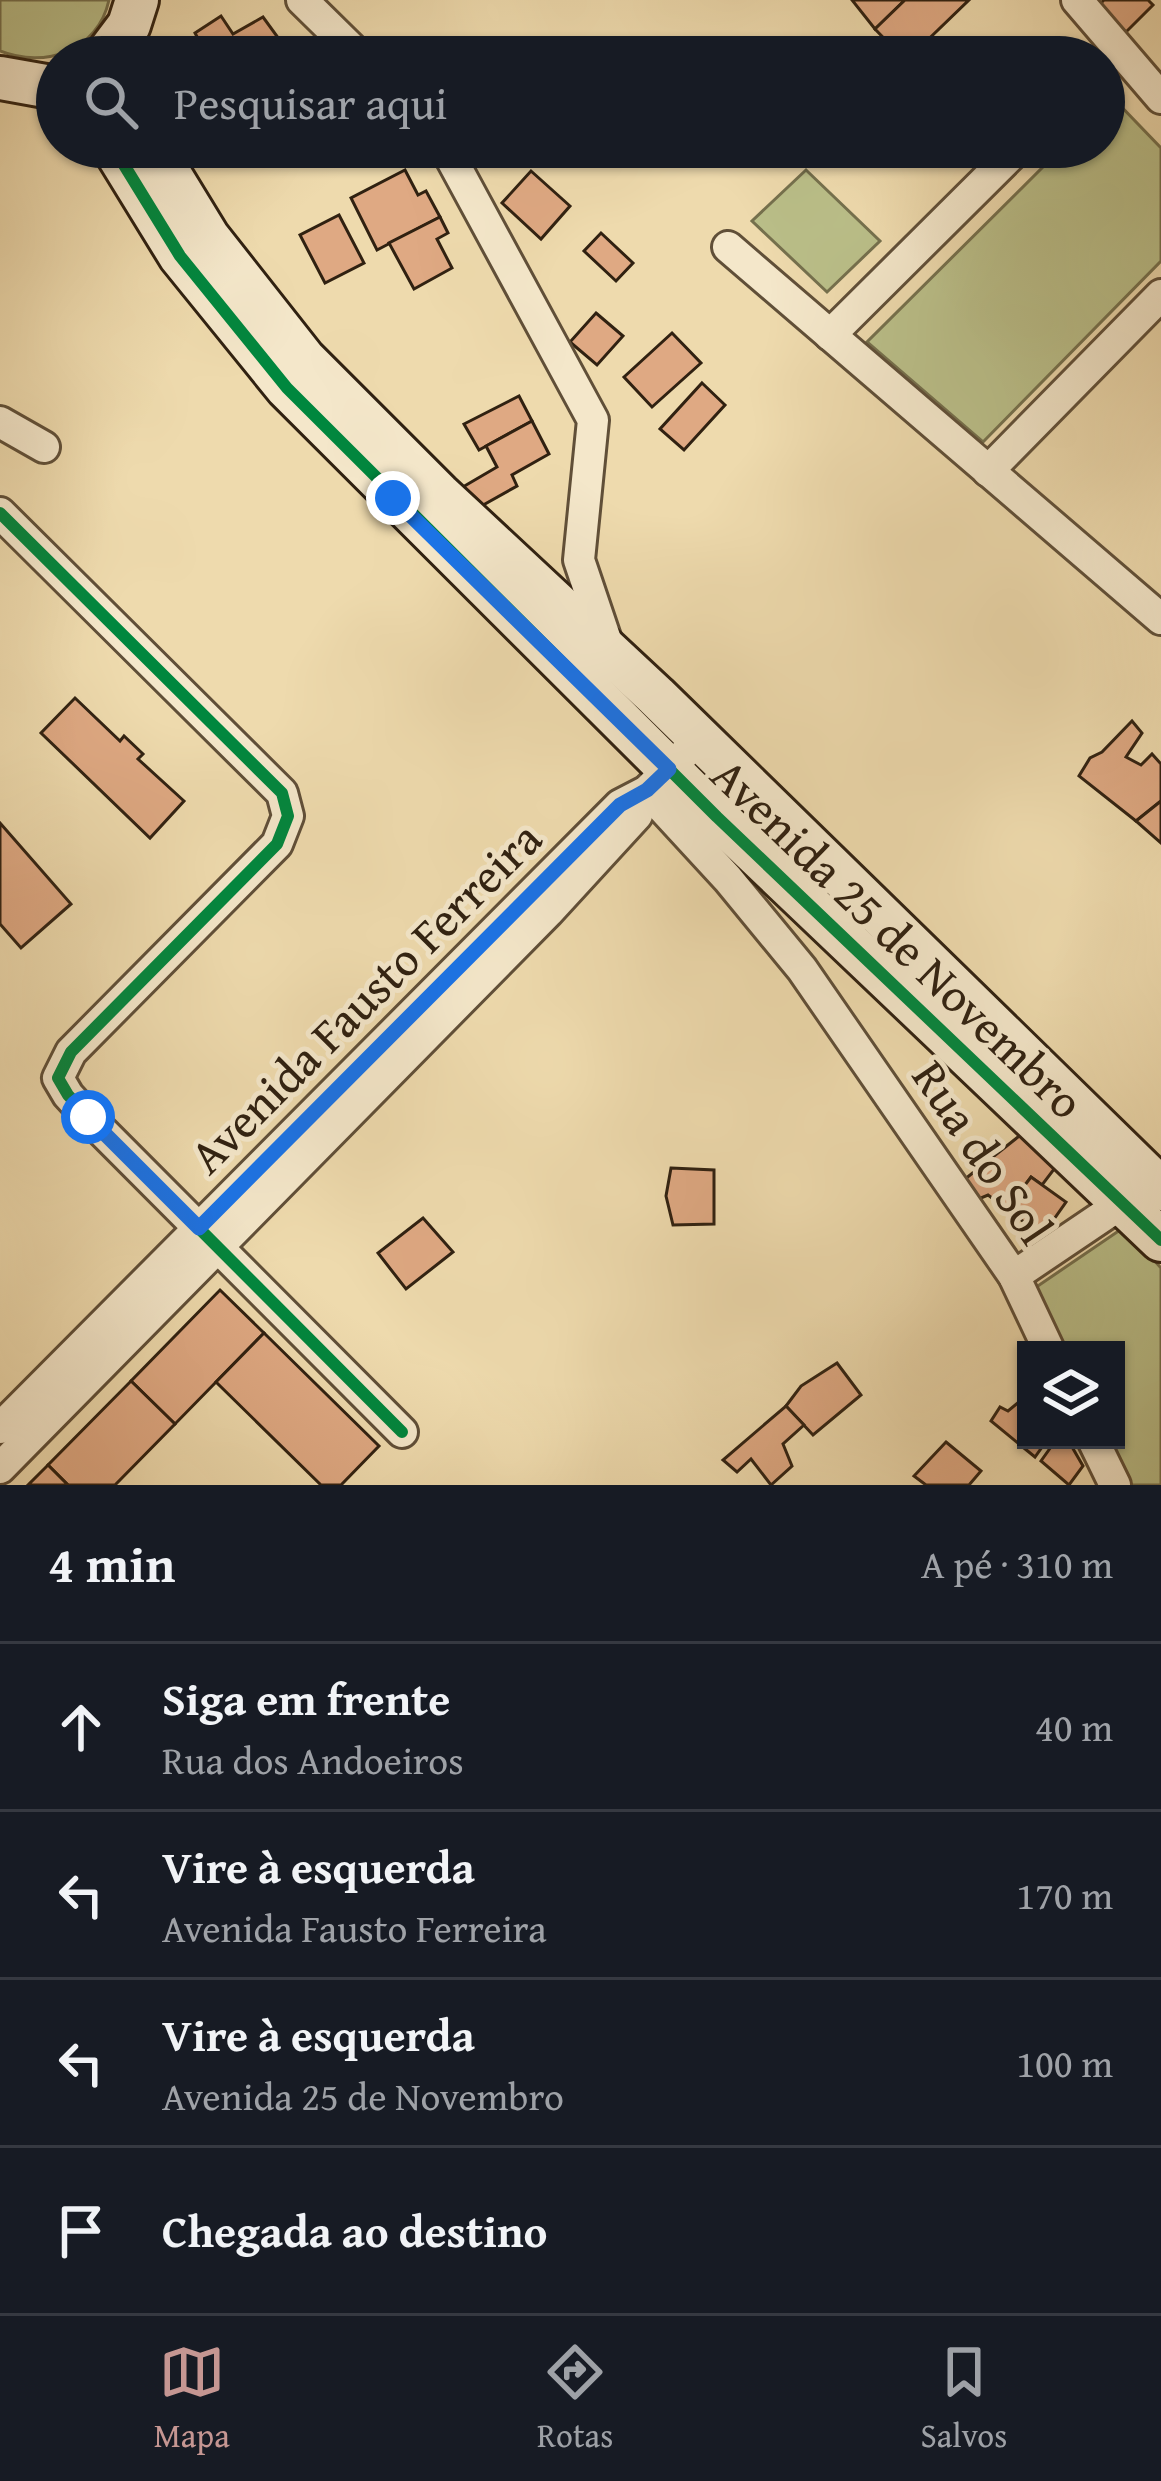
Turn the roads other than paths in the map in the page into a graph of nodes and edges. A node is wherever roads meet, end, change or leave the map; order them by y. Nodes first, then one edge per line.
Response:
1 (302, 0) edge
2 (1077, 0) edge
3 (339, 36) edge
4 (1099, 36) edge
5 (1125, 67) edge
6 (0, 78) edge
7 (36, 85) edge
8 (1161, 98) edge
9 (126, 168) edge
10 (166, 168) edge
11 (456, 168) edge
12 (998, 168) edge
13 (728, 247) dead end
14 (1161, 295) edge
15 (830, 335) junction
16 (0, 422) edge
17 (44, 447) dead end
18 (988, 471) junction
19 (0, 513) edge
20 (1161, 619) edge
21 (612, 654) junction
22 (700, 738) junction
23 (658, 780) junction
24 (1150, 1187) edge
25 (208, 1238) junction
26 (1161, 1240) edge
27 (1014, 1276) junction
28 (1045, 1341) edge
29 (0, 1428) edge
30 (402, 1432) dead end
31 (1097, 1449) edge
32 (0, 1468) edge
33 (1115, 1485) edge

1 - 3 street
2 - 4 street
5 - 8 street
6 - 7 street
9 - 23 street, Avenida 25 de Novembro
10 - 21 street, Avenida 25 de Novembro
11 - 21 street
12 - 15 street
13 - 15 street
14 - 18 street
15 - 18 street
16 - 17 street
18 - 20 street
19 - 25 street
21 - 22 street, Avenida 25 de Novembro
22 - 23 street, Avenida 25 de Novembro
22 - 24 street, Avenida 25 de Novembro
23 - 24 street, Avenida 25 de Novembro
23 - 25 street, Avenida Fausto Ferreira
23 - 27 street, Rua do Sol
24 - 26 street, Avenida 25 de Novembro
24 - 27 street
25 - 29 street, Avenida Fausto Ferreira
25 - 30 street
25 - 32 street, Avenida Fausto Ferreira
27 - 28 street, Rua do Sol
31 - 33 street

